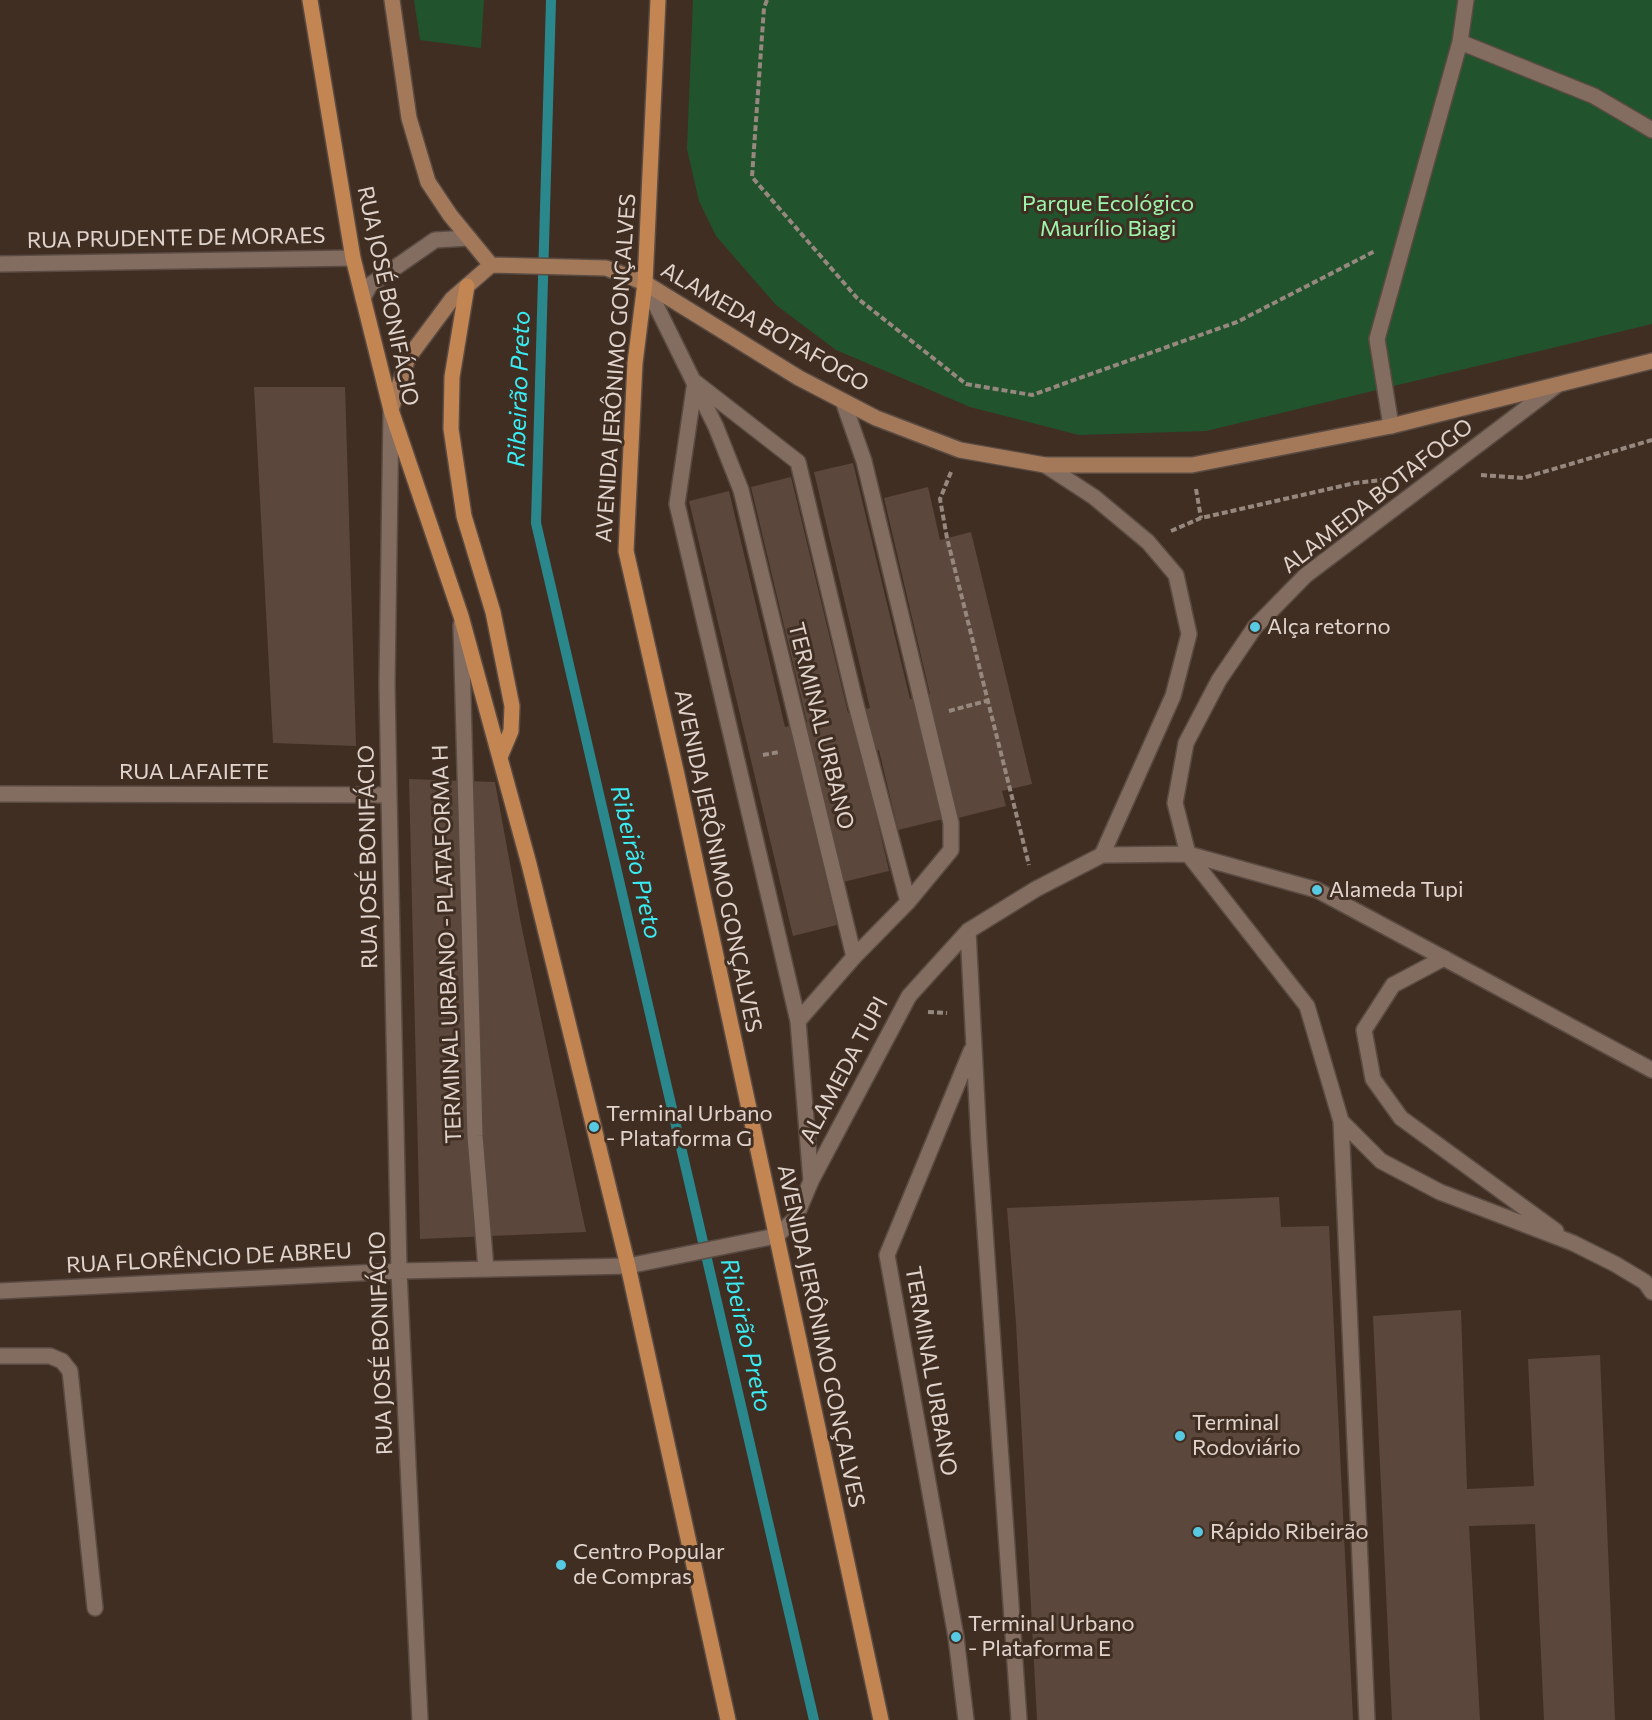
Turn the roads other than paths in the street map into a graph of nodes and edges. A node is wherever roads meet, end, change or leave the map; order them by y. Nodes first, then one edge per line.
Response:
1 (310, 0) edge
2 (392, 0) edge
3 (658, 0) edge
4 (1466, 0) edge
5 (1460, 42) junction
6 (1652, 130) edge
7 (469, 238) junction
8 (353, 258) junction
9 (0, 264) edge
10 (496, 265) junction
11 (645, 283) junction
12 (468, 286) junction
13 (363, 298) junction
14 (1652, 361) edge
15 (695, 382) junction
16 (1557, 385) junction
17 (843, 401) junction
18 (391, 410) junction
19 (1391, 426) junction
20 (1046, 465) junction
21 (460, 616) junction
22 (500, 757) junction
23 (0, 794) edge
24 (389, 795) junction
25 (1102, 855) junction
26 (1188, 855) junction
27 (908, 902) junction
28 (968, 931) junction
29 (854, 957) junction
30 (1444, 958) junction
31 (798, 1021) junction
32 (974, 1045) junction
33 (1652, 1070) edge
34 (1341, 1120) junction
35 (811, 1181) junction
36 (776, 1236) junction
37 (1573, 1243) junction
38 (628, 1266) junction
39 (486, 1269) junction
40 (399, 1271) junction
41 (0, 1291) edge
42 (1652, 1292) edge
43 (0, 1356) edge
44 (95, 1608) dead end
45 (420, 1720) edge
46 (728, 1720) edge
47 (880, 1720) edge
48 (966, 1720) edge
49 (1019, 1720) edge
50 (1367, 1720) edge

1 - 8 main road, RUA JOSÉ BONIFÁCIO
2 - 7 main road
3 - 11 main road, AVENIDA JERÔNIMO GONÇALVES
4 - 5 street
5 - 6 street
5 - 19 street
7 - 10 main road
7 - 13 street
8 - 9 street, RUA PRUDENTE DE MORAES
8 - 13 main road, RUA JOSÉ BONIFÁCIO
10 - 11 main road, ALAMEDA BOTAFOGO
10 - 12 main road
11 - 15 street, TERMINAL URBANO
11 - 17 main road, ALAMEDA BOTAFOGO
11 - 36 main road, AVENIDA JERÔNIMO GONÇALVES
12 - 18 main road
12 - 22 main road
13 - 18 main road, RUA JOSÉ BONIFÁCIO
14 - 16 main road, ALAMEDA BOTAFOGO
15 - 27 street
15 - 29 street, TERMINAL URBANO
15 - 31 street
16 - 19 main road, ALAMEDA BOTAFOGO
16 - 26 street, ALAMEDA BOTAFOGO
17 - 20 main road, ALAMEDA BOTAFOGO
17 - 27 street
18 - 21 main road
18 - 24 street, RUA JOSÉ BONIFÁCIO
19 - 20 main road, ALAMEDA BOTAFOGO
20 - 25 street, ALAMEDA BOTAFOGO
21 - 22 main road
21 - 39 street, TERMINAL URBANO - PLATAFORMA H
22 - 38 main road
23 - 24 street, RUA LAFAIETE
24 - 40 street, RUA JOSÉ BONIFÁCIO
25 - 26 street, ALAMEDA TUPI
25 - 28 street, ALAMEDA TUPI
26 - 30 street, ALAMEDA TUPI
26 - 34 street
27 - 29 street
28 - 32 street
28 - 35 street, ALAMEDA TUPI
29 - 31 street
30 - 33 street, ALAMEDA TUPI
30 - 37 street
31 - 35 street
32 - 48 street, TERMINAL URBANO
32 - 49 street
34 - 37 street
34 - 50 street
35 - 36 street, ALAMEDA TUPI
36 - 38 street, RUA FLORÊNCIO DE ABREU
36 - 47 main road, AVENIDA JERÔNIMO GONÇALVES
37 - 42 street
38 - 39 street, RUA FLORÊNCIO DE ABREU
38 - 46 main road
39 - 40 street, RUA FLORÊNCIO DE ABREU
40 - 41 street, RUA FLORÊNCIO DE ABREU
40 - 45 street, RUA JOSÉ BONIFÁCIO
43 - 44 street

